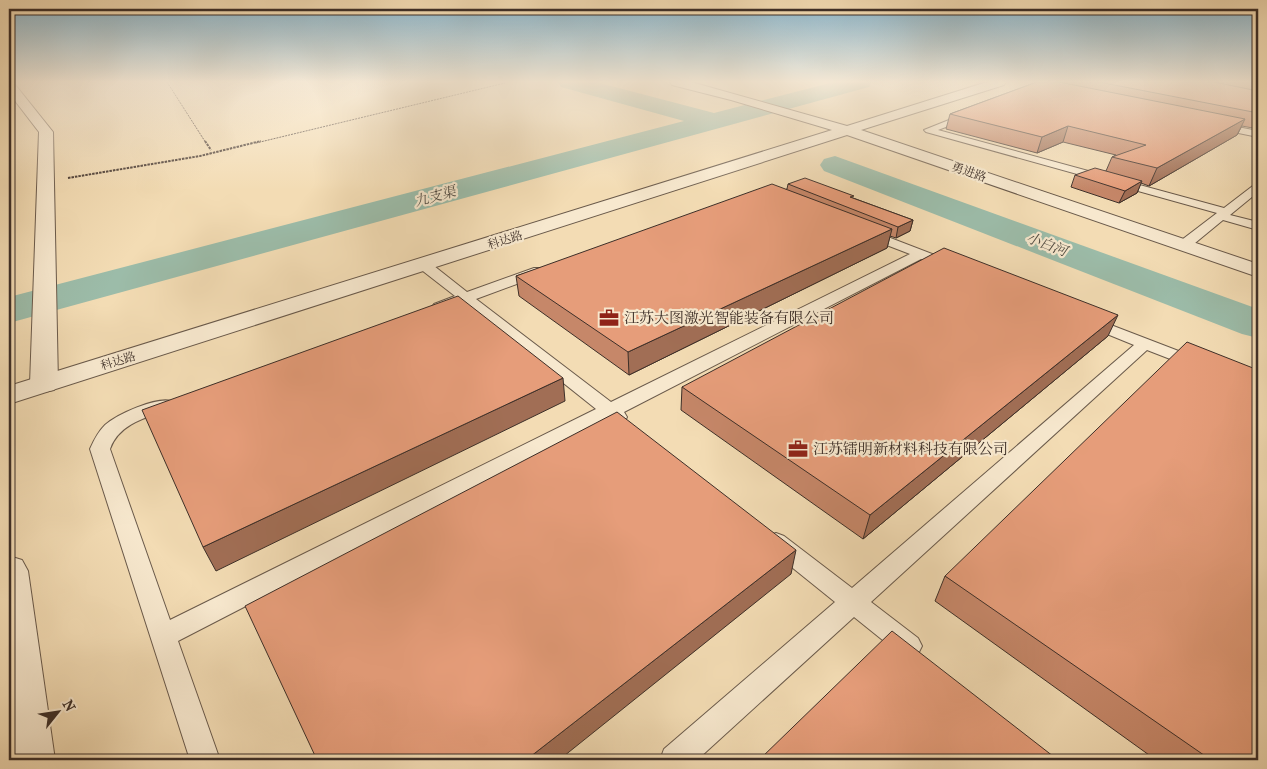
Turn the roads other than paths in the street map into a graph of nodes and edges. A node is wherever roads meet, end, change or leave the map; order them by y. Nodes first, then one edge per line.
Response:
1 (35, 118) edge
2 (806, 118) edge
3 (889, 118) edge
4 (960, 118) edge
5 (1211, 124) edge
6 (849, 131) junction
7 (1258, 134) edge
8 (1258, 186) edge
9 (1224, 214) junction
10 (849, 226) edge
11 (1258, 226) edge
12 (1184, 245) junction
13 (921, 254) junction
14 (424, 265) junction
15 (550, 267) edge
16 (1258, 271) edge
17 (966, 272) edge
18 (466, 297) junction
19 (428, 311) edge
20 (1073, 315) edge
21 (1145, 344) junction
22 (1215, 372) edge
23 (44, 384) junction
24 (9, 395) edge
25 (176, 401) edge
26 (610, 411) junction
27 (634, 430) edge
28 (759, 528) edge
29 (9, 571) edge
30 (854, 602) junction
31 (164, 636) junction
32 (923, 657) edge
33 (32, 760) edge
34 (205, 760) edge
35 (675, 760) edge

1 - 23 street
2 - 6 street, 勇进路
3 - 6 street, 科达路
4 - 9 lane
5 - 7 lane
6 - 12 street, 勇进路
6 - 14 street, 科达路
8 - 9 lane
9 - 11 lane
9 - 12 lane
10 - 13 lane
12 - 16 street, 勇进路
13 - 17 lane
13 - 26 lane
14 - 18 lane
14 - 23 street, 科达路
15 - 18 lane
18 - 19 lane
18 - 26 lane
20 - 21 lane
21 - 22 lane
21 - 30 lane
23 - 24 street, 科达路
25 - 31 lane
26 - 27 lane
26 - 31 lane
28 - 30 lane
29 - 33 street
30 - 32 lane
30 - 35 lane
31 - 34 lane

